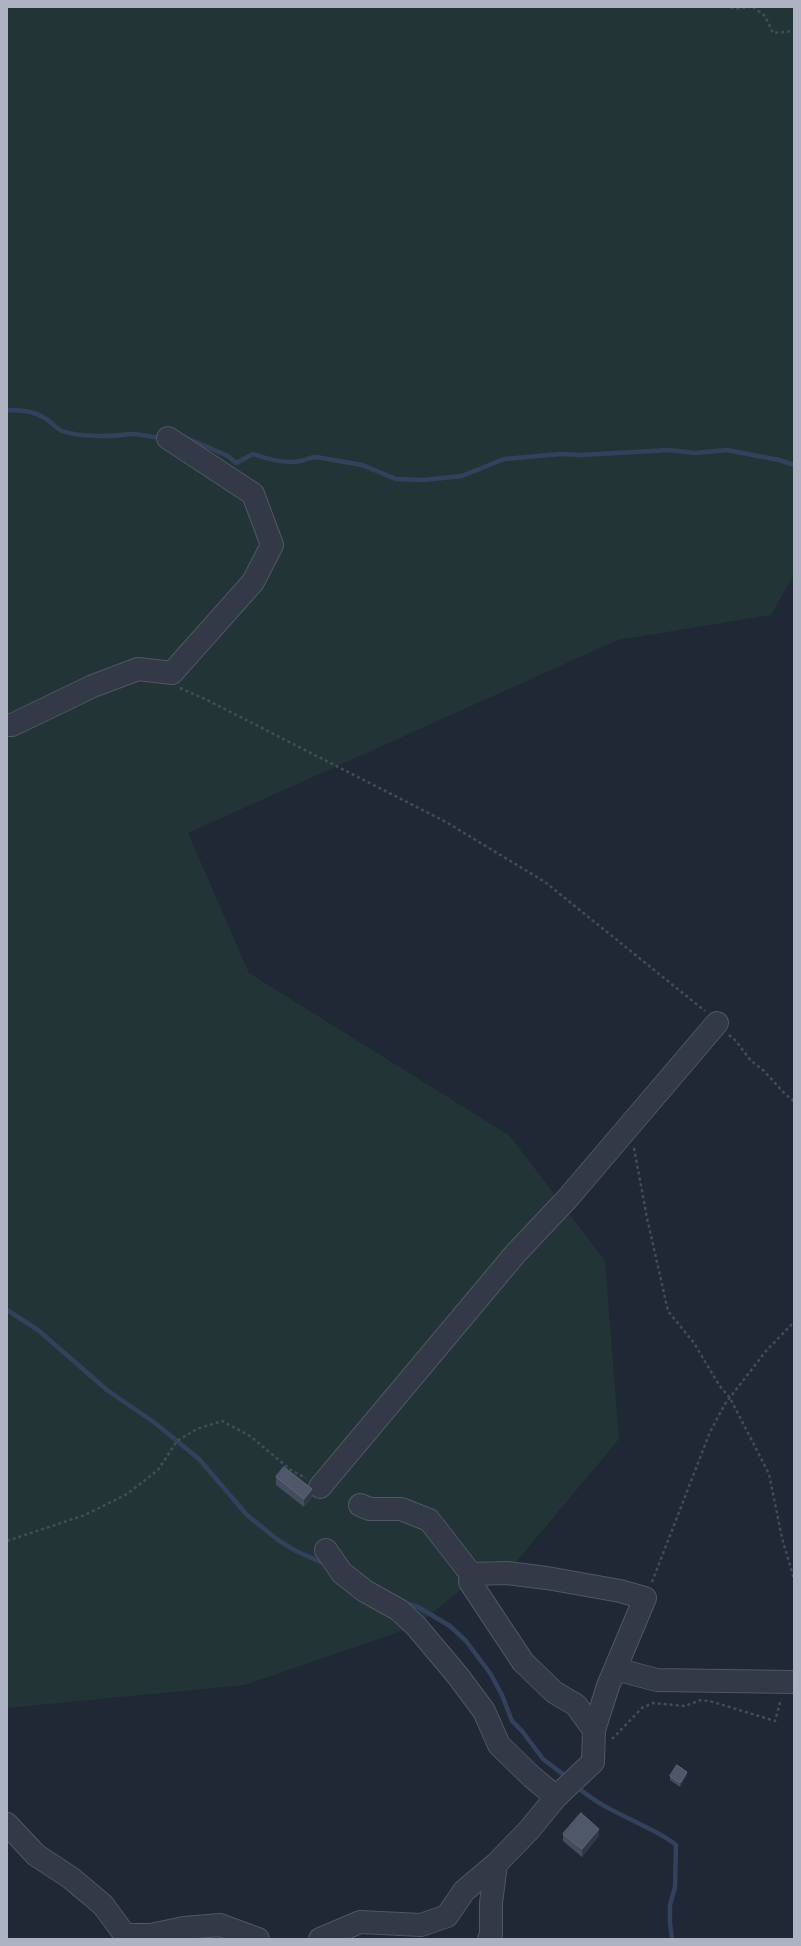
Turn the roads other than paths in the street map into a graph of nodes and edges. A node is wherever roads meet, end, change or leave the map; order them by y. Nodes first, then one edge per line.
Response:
1 (168, 438) dead end
2 (7, 725) edge
3 (717, 1023) road end
4 (320, 1487) road end
5 (360, 1505) dead end
6 (326, 1550) dead end
7 (471, 1574) junction
8 (615, 1669) junction
9 (788, 1688) edge
10 (594, 1730) junction
11 (556, 1797) junction
12 (7, 1824) edge
13 (496, 1864) junction
14 (258, 1939) edge
15 (320, 1939) edge
16 (489, 1939) edge

1 - 2 street
3 - 4 street
5 - 7 street
6 - 11 street
7 - 8 street
7 - 10 street
8 - 9 street
8 - 10 street
10 - 11 street
11 - 13 street
12 - 14 street
13 - 15 street
13 - 16 street

